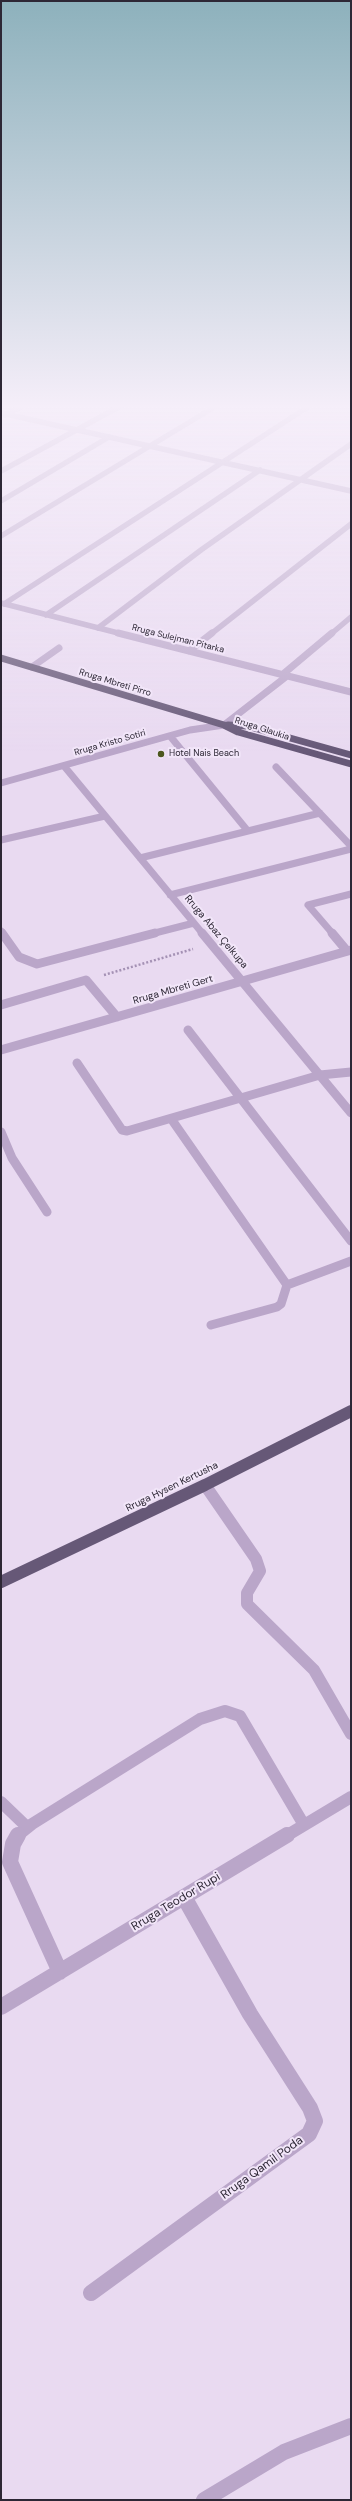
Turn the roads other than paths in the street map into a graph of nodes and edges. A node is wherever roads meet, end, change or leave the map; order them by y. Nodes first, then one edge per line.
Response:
1 (28, 520) edge
2 (134, 520) edge
3 (187, 520) edge
4 (244, 520) edge
5 (351, 524) edge
6 (1, 536) edge
7 (3, 603) edge
8 (46, 615) junction
9 (351, 617) edge
10 (98, 628) junction
11 (59, 648) dead end
12 (189, 651) junction
13 (1, 658) edge
14 (32, 667) junction
15 (285, 675) junction
16 (351, 692) edge
17 (224, 725) junction
18 (170, 736) junction
19 (351, 755) edge
20 (351, 764) edge
21 (64, 766) junction
22 (276, 767) dead end
23 (1, 783) edge
24 (320, 813) junction
25 (105, 816) junction
26 (247, 830) junction
27 (1, 840) edge
28 (351, 847) edge
29 (140, 858) junction
30 (170, 894) junction
31 (351, 894) edge
32 (194, 923) junction
33 (1, 931) edge
34 (349, 950) edge
35 (242, 981) junction
36 (1, 1006) edge
37 (117, 1017) junction
38 (188, 1030) dead end
39 (1, 1050) edge
40 (77, 1063) dead end
41 (351, 1072) edge
42 (320, 1075) junction
43 (239, 1099) junction
44 (351, 1113) edge
45 (172, 1120) junction
46 (1, 1132) edge
47 (47, 1212) dead end
48 (351, 1241) edge
49 (351, 1261) edge
50 (287, 1285) junction
51 (211, 1326) dead end
52 (351, 1411) edge
53 (205, 1485) junction
54 (1, 1582) edge
55 (351, 1734) edge
56 (351, 1797) edge
57 (1, 1802) edge
58 (304, 1825) junction
59 (27, 1827) junction
60 (184, 1897) junction
61 (60, 1972) junction
62 (1, 2007) edge
63 (91, 2293) dead end
64 (351, 2426) edge
65 (204, 2500) edge

1 - 6 street
2 - 7 street
3 - 8 street
4 - 10 street
5 - 12 street
7 - 8 street, Rruga Sulejman Pitarka
8 - 10 street, Rruga Sulejman Pitarka
9 - 15 street
10 - 12 street, Rruga Sulejman Pitarka
11 - 14 street
12 - 15 street, Rruga Sulejman Pitarka
13 - 14 main road, Rruga Mbreti Pirro
14 - 17 main road, Rruga Mbreti Pirro
15 - 16 street, Rruga Sulejman Pitarka
15 - 17 street
17 - 18 street, Rruga Kristo Sotiri
17 - 19 main road, Rruga Glaukia
17 - 20 main road, Rruga Glaukia
18 - 21 street, Rruga Kristo Sotiri
18 - 26 street
21 - 23 street, Rruga Kristo Sotiri
21 - 25 street, Rruga Abaz Çelkupa
22 - 24 street
24 - 26 street
24 - 28 street
25 - 27 street
25 - 29 street, Rruga Abaz Çelkupa
26 - 29 street
28 - 30 street
29 - 30 street, Rruga Abaz Çelkupa
30 - 32 street, Rruga Abaz Çelkupa
31 - 34 street
32 - 33 street
32 - 35 street, Rruga Abaz Çelkupa
34 - 35 street, Rruga Mbreti Gert
35 - 37 street, Rruga Mbreti Gert
35 - 42 street, Rruga Abaz Çelkupa
36 - 37 street
37 - 39 street, Rruga Mbreti Gert
38 - 43 street
40 - 45 street
41 - 42 street
42 - 43 street
42 - 44 street, Rruga Abaz Çelkupa
43 - 45 street
43 - 48 street
45 - 50 street
46 - 47 street
49 - 50 street
50 - 51 street
52 - 53 main road, Rruga Hysen Kertusha
53 - 54 main road, Rruga Hysen Kertusha
53 - 55 street
56 - 58 street, Rruga Teodor Rupi
57 - 59 street
58 - 59 street
58 - 60 street, Rruga Teodor Rupi
59 - 61 street
60 - 61 street, Rruga Teodor Rupi
60 - 63 street, Rruga Qamil Poda
61 - 62 street, Rruga Teodor Rupi
64 - 65 street

